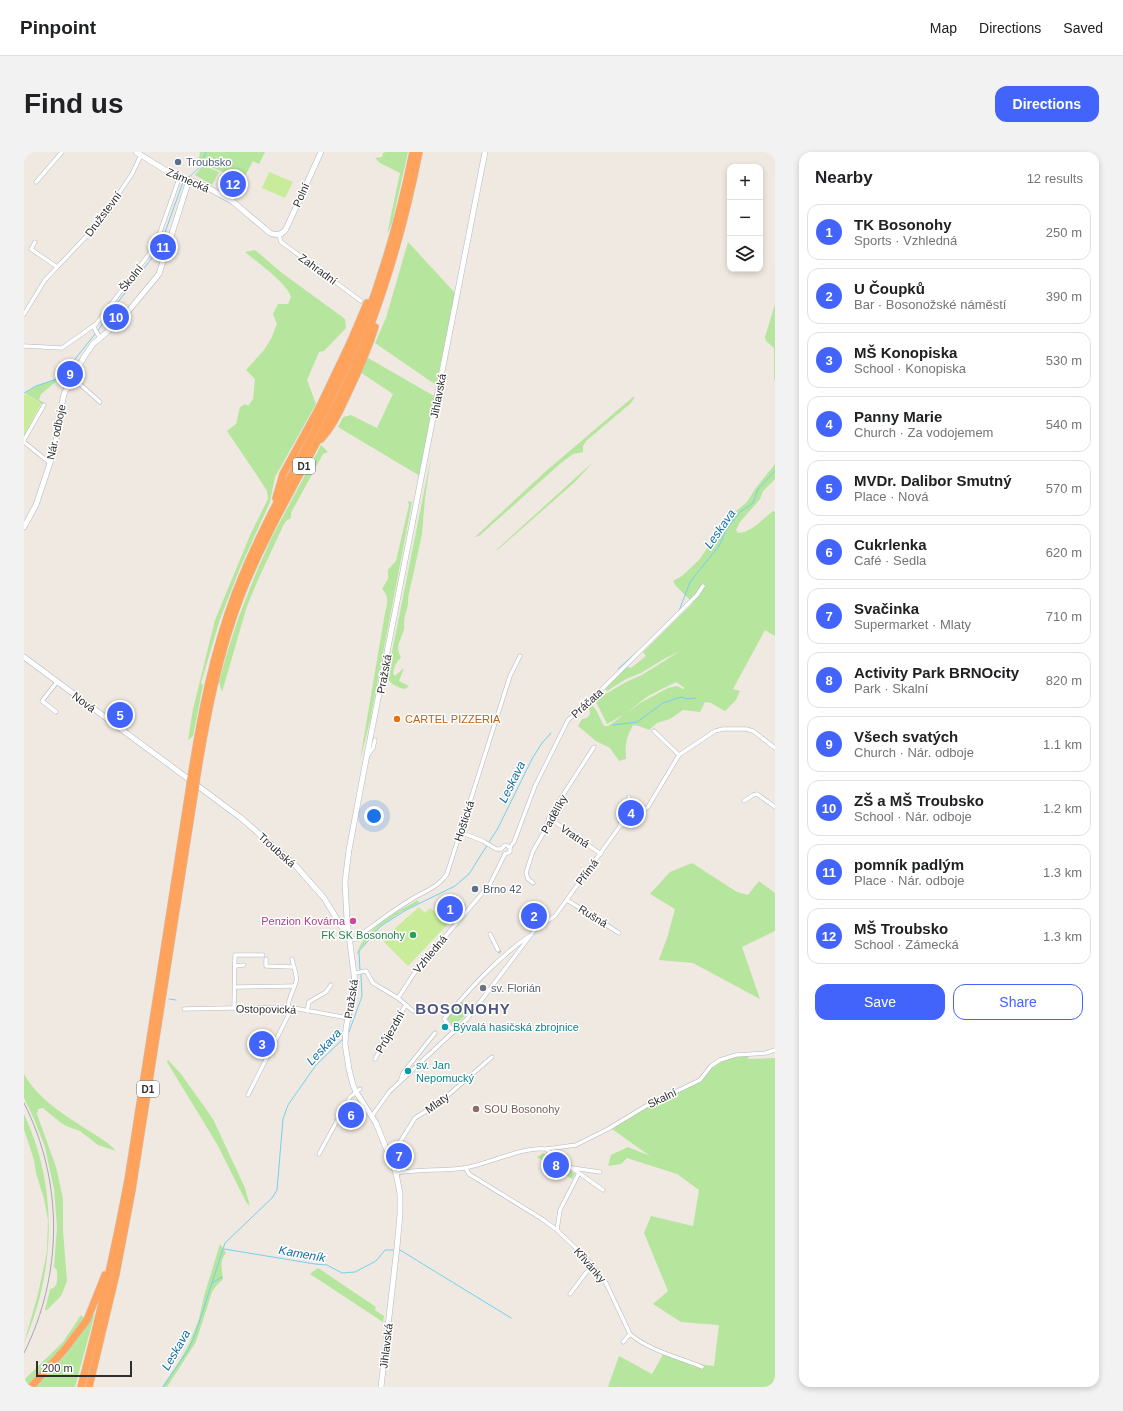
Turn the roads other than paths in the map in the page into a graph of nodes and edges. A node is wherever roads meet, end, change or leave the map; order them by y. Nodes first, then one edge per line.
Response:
1 (62, 152) edge
2 (136, 152) edge
3 (321, 152) edge
4 (413, 152) edge
5 (419, 152) edge
6 (486, 152) edge
7 (141, 155) junction
8 (185, 178) junction
9 (36, 182) dead end
10 (278, 235) junction
11 (35, 242) dead end
12 (57, 267) junction
13 (361, 301) dead end
14 (24, 314) edge
15 (93, 326) junction
16 (98, 334) junction
17 (24, 346) edge
18 (74, 378) junction
19 (90, 393) junction
20 (86, 397) dead end
21 (100, 402) dead end
22 (44, 405) dead end
23 (24, 441) edge
24 (50, 463) junction
25 (24, 527) edge
26 (703, 586) dead end
27 (390, 639) joint
28 (520, 656) dead end
29 (24, 657) edge
30 (57, 682) junction
31 (56, 712) dead end
32 (654, 731) dead end
33 (375, 740) dead end
34 (594, 747) dead end
35 (775, 748) edge
36 (679, 755) junction
37 (367, 756) junction
38 (193, 783) junction
39 (630, 797) dead end
40 (630, 801) dead end
41 (744, 801) dead end
42 (775, 806) edge
43 (621, 815) junction
44 (549, 818) junction
45 (620, 826) junction
46 (460, 832) junction
47 (510, 847) junction
48 (502, 849) junction
49 (505, 854) junction
50 (601, 854) junction
51 (533, 883) dead end
52 (567, 900) junction
53 (348, 928) junction
54 (619, 933) dead end
55 (490, 934) dead end
56 (531, 934) junction
57 (350, 940) junction
58 (498, 950) tunnel mouth
59 (263, 955) dead end
60 (503, 955) junction
61 (266, 959) dead end
62 (292, 959) dead end
63 (511, 963) junction
64 (235, 966) junction
65 (244, 966) dead end
66 (293, 967) junction
67 (359, 972) junction
68 (331, 985) dead end
69 (294, 986) junction
70 (235, 987) junction
71 (398, 998) junction
72 (406, 1005) junction
73 (234, 1008) junction
74 (290, 1008) junction
75 (184, 1009) dead end
76 (307, 1011) junction
77 (413, 1011) dead end
78 (348, 1018) junction
79 (454, 1032) junction
80 (435, 1033) dead end
81 (430, 1040) junction
82 (436, 1048) junction
83 (775, 1050) edge
84 (492, 1057) dead end
85 (375, 1059) dead end
86 (412, 1062) junction
87 (416, 1066) junction
88 (399, 1082) junction
89 (358, 1090) junction
90 (248, 1094) dead end
91 (372, 1116) junction
92 (547, 1149) junction
93 (319, 1154) dead end
94 (388, 1155) junction
95 (465, 1167) junction
96 (571, 1168) junction
97 (579, 1172) junction
98 (600, 1172) dead end
99 (396, 1173) junction
100 (603, 1190) dead end
101 (119, 1227) junction
102 (556, 1230) junction
103 (592, 1265) junction
104 (570, 1294) dead end
105 (391, 1305) joint
106 (630, 1334) junction
107 (623, 1342) dead end
108 (702, 1367) dead end
109 (31, 1387) edge
110 (82, 1387) edge
111 (88, 1387) edge
112 (381, 1387) edge

1 - 9 street
2 - 7 main road, Zámecká
3 - 10 main road, Polní
4 - 38 highway, D1
5 - 38 highway, D1
6 - 27 main road, Jihlavská
7 - 8 main road, Zámecká
7 - 12 street, Družstevní
8 - 10 main road, Zámecká
8 - 15 street, Školní
8 - 16 main road, Nár. odboje
10 - 13 street, Zahradní
11 - 12 street
12 - 14 street, Družstevní
15 - 16 street
15 - 17 street, Školní
16 - 18 main road, Nár. odboje
18 - 19 street
18 - 24 main road, Nár. odboje
19 - 20 street
19 - 21 street
22 - 23 street
23 - 24 street
24 - 25 main road, Nár. odboje
26 - 47 street, Práčata
27 - 37 main road, Pražská
28 - 46 street, Hoštická
29 - 30 main road, Nová
30 - 31 street
30 - 38 main road, Nová
32 - 36 street
33 - 37 street, Pražská
34 - 44 street, Padělíky
35 - 36 street
36 - 45 street
37 - 53 main road, Pražská
38 - 53 main road, Troubská
38 - 101 highway, D1
38 - 111 highway, D1
39 - 43 street, Přímá
40 - 43 street, Přímá
41 - 42 street
43 - 45 street, Přímá
44 - 50 street, Vratná
44 - 51 street, Padělíky
45 - 50 street, Přímá
46 - 48 street
46 - 57 street, Hoštická
47 - 48 street
47 - 49 street
48 - 49 street
49 - 71 street, Vzhledná
50 - 52 street, Přímá
52 - 54 street, Rušná
52 - 56 street, Přímá
53 - 57 main road, Pražská
55 - 58 street
56 - 60 street
56 - 63 street
57 - 67 main road, Pražská
59 - 64 street
60 - 63 street
60 - 79 street
61 - 66 street
62 - 66 street
63 - 79 street
64 - 65 street
64 - 70 street
66 - 69 street
67 - 71 street
67 - 78 main road, Pražská
68 - 76 street
69 - 70 street
69 - 74 street
70 - 73 street
71 - 72 street
72 - 77 street
72 - 85 street, Průjezdní
73 - 74 street, Ostopovická
73 - 75 street, Ostopovická
74 - 76 street, Ostopovická
74 - 90 street
76 - 78 street, Ostopovická
78 - 89 main road, Pražská
79 - 82 street
80 - 81 street
81 - 82 street
81 - 86 street
82 - 87 street
83 - 92 street, Skalní
84 - 94 street, Mlaty
86 - 87 street
86 - 88 street
87 - 88 street
88 - 91 street
89 - 91 main road, Pražská
89 - 93 street
91 - 94 main road, Pražská
92 - 95 street, Skalní
92 - 96 street
94 - 99 main road, Pražská
95 - 99 street, Skalní
95 - 102 street, Křivánky
96 - 97 street
96 - 98 street
97 - 100 street
97 - 102 street
99 - 105 main road, Pražská
101 - 109 highway
101 - 110 highway, D1
102 - 103 street, Křivánky
103 - 104 street
103 - 106 street, Křivánky
105 - 112 main road, Jihlavská
106 - 107 street
106 - 108 street

